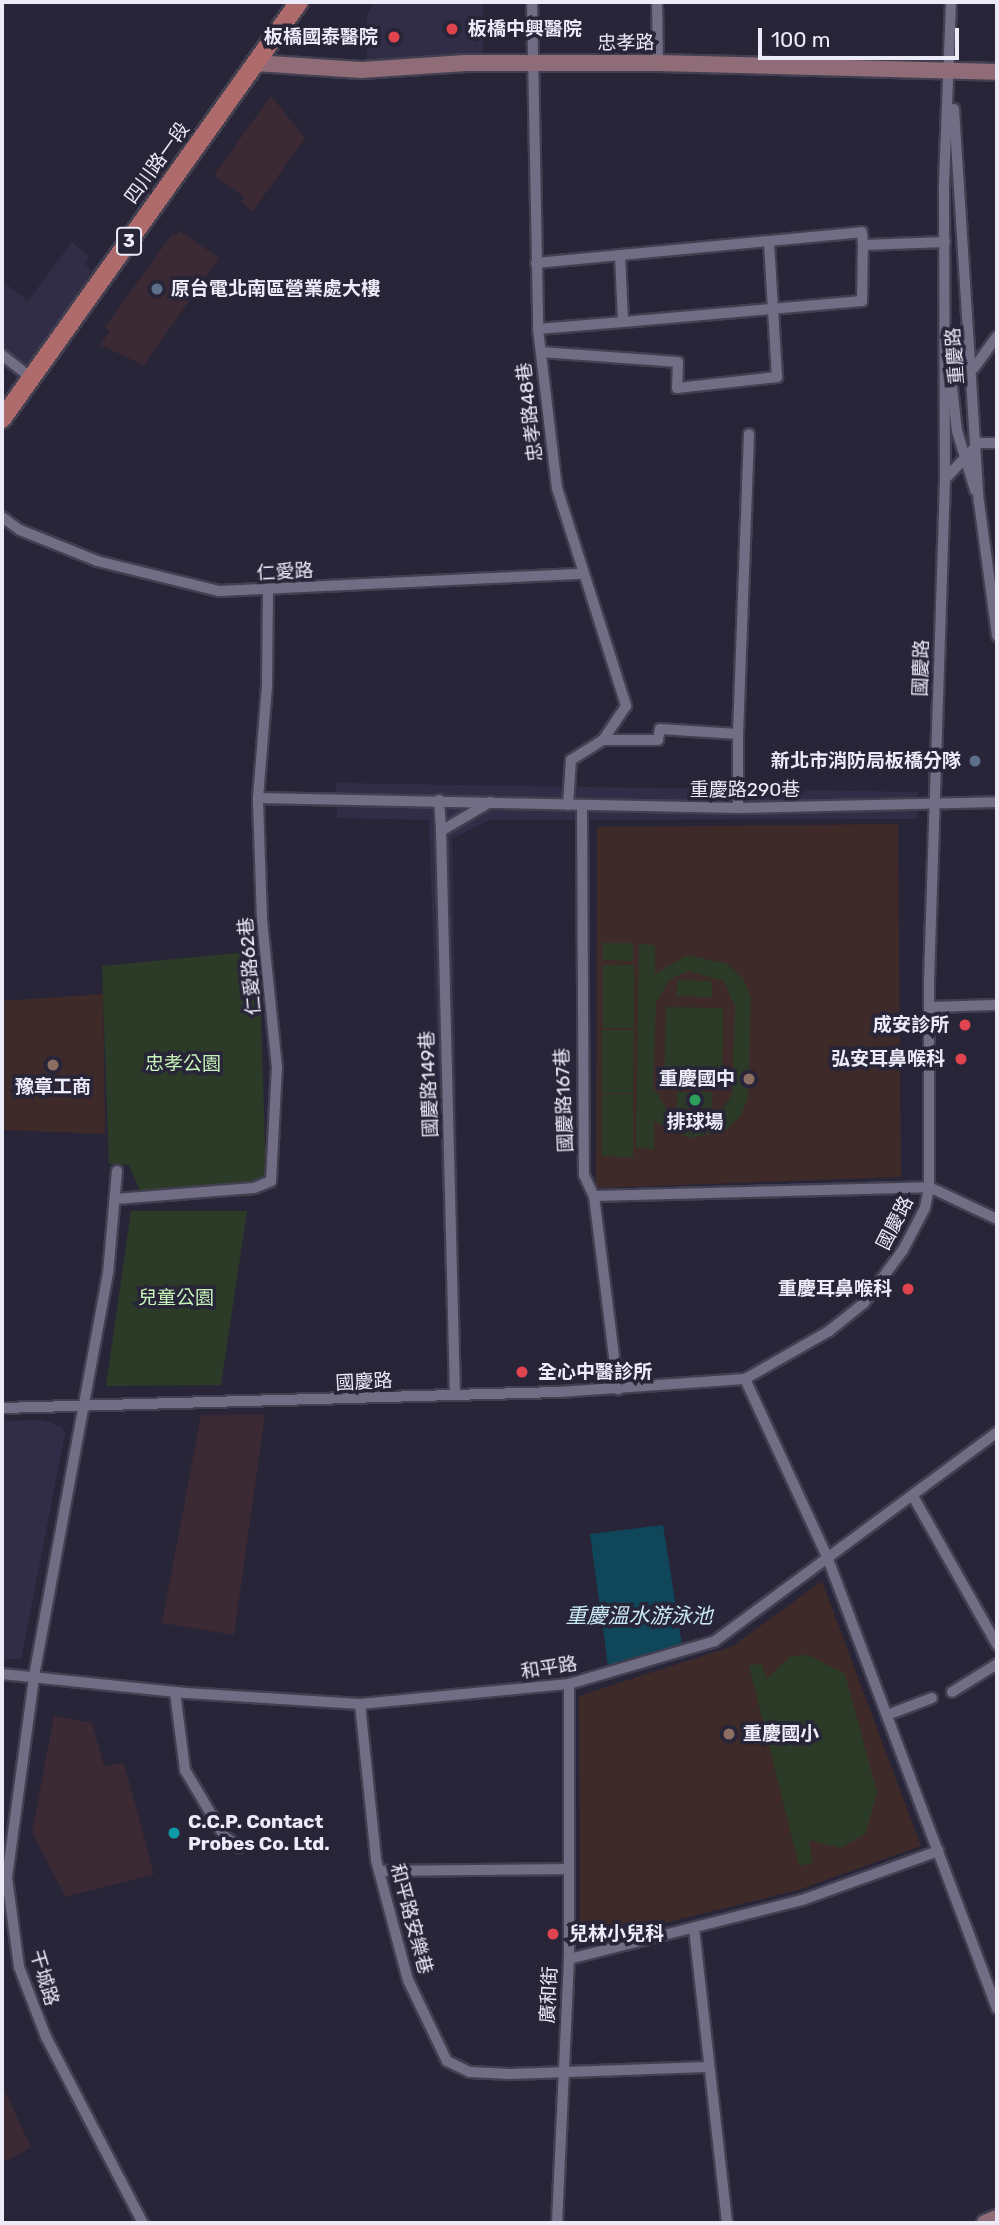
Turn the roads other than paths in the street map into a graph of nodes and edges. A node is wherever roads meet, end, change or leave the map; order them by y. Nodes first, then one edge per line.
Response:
1 (299, 2) edge
2 (532, 2) edge
3 (657, 2) edge
4 (951, 2) edge
5 (256, 63) junction
6 (535, 63) junction
7 (658, 63) junction
8 (997, 72) edge
9 (951, 73) junction
10 (769, 241) junction
11 (946, 242) junction
12 (863, 244) junction
13 (620, 255) junction
14 (536, 262) junction
15 (775, 309) junction
16 (624, 322) junction
17 (538, 329) junction
18 (997, 336) edge
19 (945, 348) junction
20 (541, 352) junction
21 (2, 355) edge
22 (974, 368) junction
23 (31, 378) junction
24 (2, 419) edge
25 (749, 434) dead end
26 (979, 443) junction
27 (997, 443) edge
28 (965, 457) junction
29 (945, 479) junction
30 (979, 502) junction
31 (2, 517) edge
32 (583, 574) junction
33 (268, 591) junction
34 (996, 598) edge
35 (997, 636) edge
36 (738, 734) junction
37 (603, 740) junction
38 (258, 797) junction
39 (439, 800) junction
40 (493, 800) junction
41 (997, 803) edge
42 (568, 805) junction
43 (932, 805) junction
44 (582, 807) junction
45 (738, 808) junction
46 (441, 831) junction
47 (997, 1005) edge
48 (929, 1007) junction
49 (117, 1171) dead end
50 (929, 1187) junction
51 (594, 1196) junction
52 (116, 1199) junction
53 (997, 1219) edge
54 (745, 1379) junction
55 (618, 1390) junction
56 (455, 1395) junction
57 (87, 1407) junction
58 (2, 1408) edge
59 (997, 1432) edge
60 (914, 1498) junction
61 (828, 1559) junction
62 (997, 1645) edge
63 (997, 1664) edge
64 (2, 1674) edge
65 (34, 1678) junction
66 (569, 1684) junction
67 (174, 1692) junction
68 (951, 1692) dead end
69 (932, 1698) dead end
70 (360, 1704) junction
71 (887, 1715) junction
72 (239, 1847) dead end
73 (938, 1851) junction
74 (569, 1869) junction
75 (379, 1871) junction
76 (694, 1928) junction
77 (569, 1959) junction
78 (997, 2008) edge
79 (709, 2067) junction
80 (563, 2074) junction
81 (997, 2218) edge
82 (143, 2223) edge
83 (557, 2223) edge
84 (727, 2223) edge
85 (985, 2223) edge

1 - 5 main road, 四川路一段 / 3
2 - 6 street, 忠孝路48巷
3 - 7 street
4 - 9 street, 重慶路
5 - 6 street, 忠孝路
5 - 23 main road, 四川路一段 / 3
6 - 7 street, 忠孝路
6 - 14 street, 忠孝路48巷
7 - 9 street, 忠孝路
8 - 9 street, 忠孝路
9 - 11 street, 重慶路
9 - 22 street, 重慶路
10 - 12 street
10 - 13 street
10 - 15 street
11 - 12 street
11 - 19 street, 重慶路
12 - 15 street
13 - 14 street
13 - 16 street
14 - 17 street, 忠孝路48巷
15 - 16 street
15 - 20 street
16 - 17 street
17 - 20 street, 忠孝路48巷
18 - 22 street
19 - 28 street
19 - 29 street, 國慶路
20 - 32 street, 忠孝路48巷
21 - 23 street
22 - 26 street, 重慶路
23 - 24 main road, 四川路一段 / 3
25 - 36 street
26 - 27 street
26 - 28 street
26 - 30 street, 重慶路
28 - 29 street
28 - 30 street
29 - 43 street, 國慶路
30 - 34 street, 重慶路
31 - 33 street, 仁愛路
32 - 33 street, 仁愛路
32 - 37 street, 忠孝路48巷
33 - 38 street, 仁愛路62巷
34 - 35 street, 重慶路
36 - 37 street
36 - 45 street
37 - 42 street
38 - 39 street, 重慶路290巷
38 - 52 street, 仁愛路62巷
39 - 40 street, 重慶路290巷
39 - 46 street, 國慶路149巷
40 - 42 street, 重慶路290巷
40 - 46 street
41 - 43 street, 重慶路290巷
42 - 44 street, 重慶路290巷
43 - 45 street, 重慶路290巷
43 - 48 street, 國慶路
44 - 45 street, 重慶路290巷
44 - 51 street, 國慶路167巷
46 - 56 street, 國慶路149巷
47 - 48 street
48 - 50 street, 國慶路
49 - 52 street
50 - 51 street
50 - 53 street
50 - 54 street, 國慶路
51 - 55 street, 國慶路167巷
52 - 57 street
54 - 55 street, 國慶路
54 - 61 street
55 - 56 street, 國慶路
56 - 57 street, 國慶路
57 - 58 street, 國慶路
57 - 65 street
59 - 60 street, 和平路
60 - 61 street, 和平路
60 - 62 street
61 - 66 street, 和平路
61 - 71 street
63 - 68 street
64 - 65 street, 和平路
65 - 67 street, 和平路
65 - 82 street, 干城路
66 - 70 street, 和平路
66 - 74 street, 廣和街
67 - 70 street, 和平路
67 - 72 street
69 - 71 street
70 - 75 street, 和平路安樂巷
71 - 73 street
73 - 76 street
73 - 78 street
74 - 75 street
74 - 77 street, 廣和街
75 - 80 street, 和平路安樂巷
76 - 77 street
76 - 79 street
77 - 80 street, 廣和街
79 - 80 street, 和平路安樂巷
79 - 84 street
80 - 83 street, 廣和街
81 - 85 street

